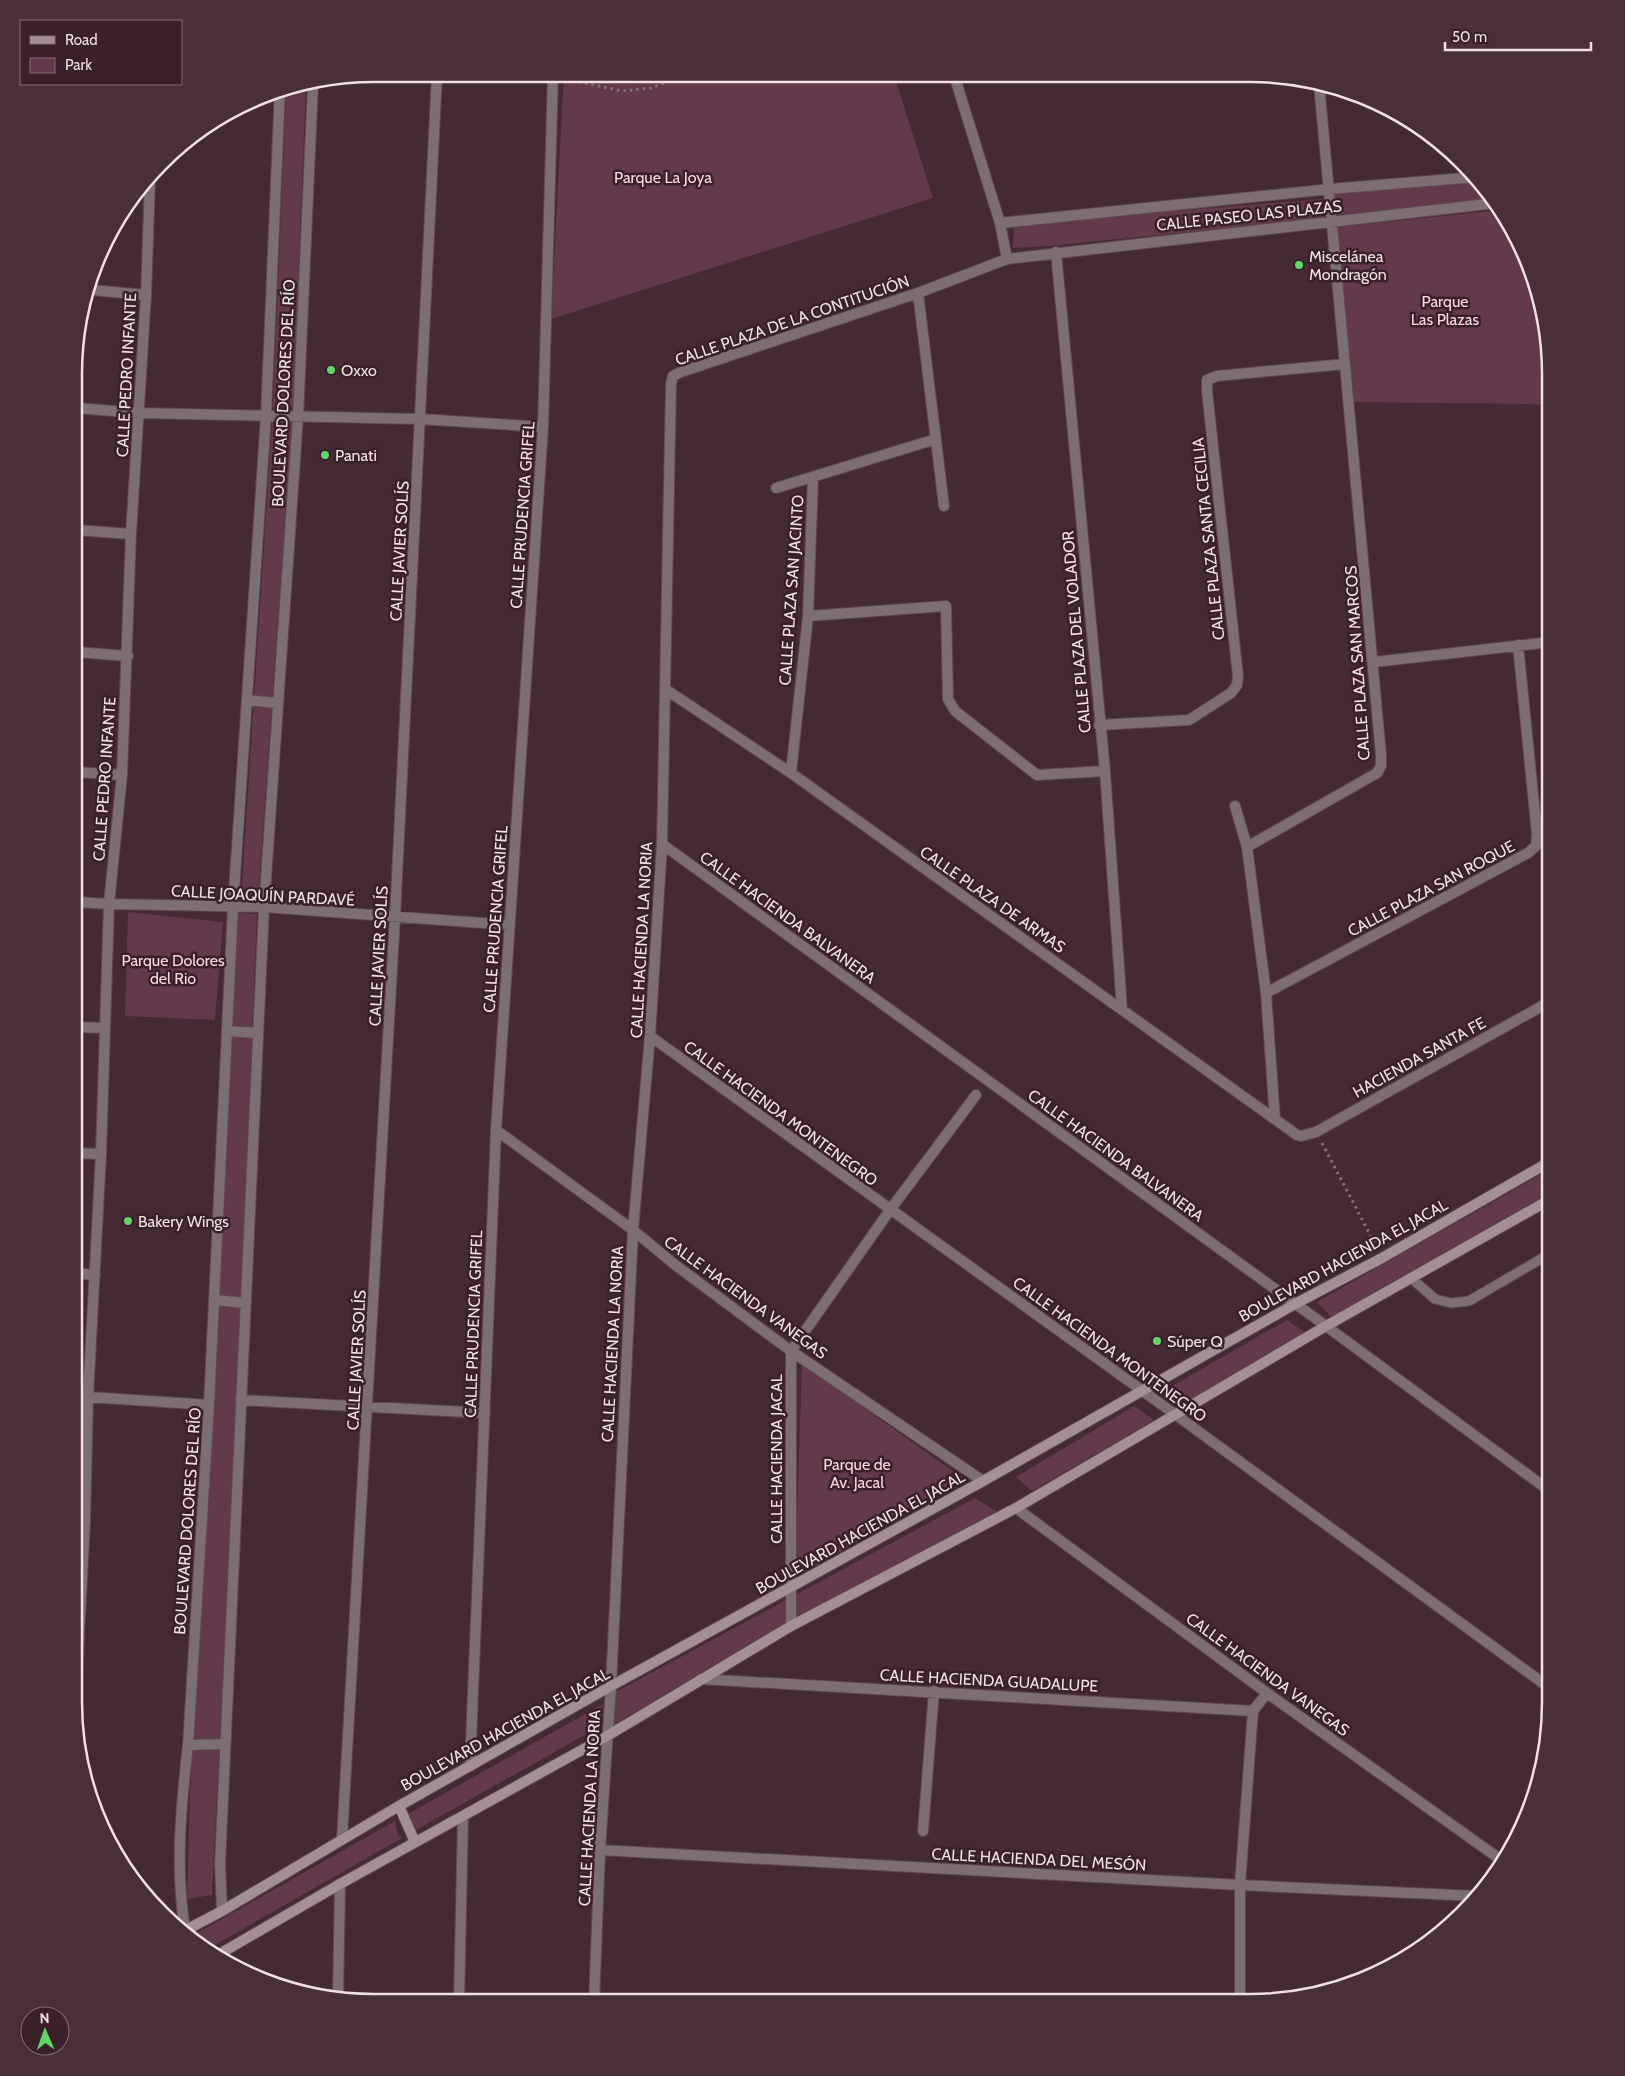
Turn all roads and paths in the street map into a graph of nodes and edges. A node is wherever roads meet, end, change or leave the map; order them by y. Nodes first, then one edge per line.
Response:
1 (437, 82) edge
2 (553, 82) edge
3 (582, 82) edge
4 (666, 82) edge
5 (956, 82) edge
6 (313, 89) edge
7 (1320, 91) edge
8 (280, 99) edge
9 (1464, 176) edge
10 (150, 189) edge
11 (1330, 189) junction
12 (1487, 204) edge
13 (1333, 221) junction
14 (1000, 222) junction
15 (1056, 252) junction
16 (1007, 259) junction
17 (95, 290) edge
18 (918, 293) junction
19 (146, 295) junction
20 (1346, 364) junction
21 (82, 408) edge
22 (139, 413) junction
23 (266, 416) junction
24 (298, 416) junction
25 (420, 419) junction
26 (543, 427) junction
27 (936, 439) junction
28 (813, 477) junction
29 (776, 488) dead end
30 (944, 506) dead end
31 (82, 530) edge
32 (131, 534) junction
33 (808, 616) junction
34 (1542, 643) edge
35 (1518, 645) junction
36 (82, 652) edge
37 (128, 656) junction
38 (1374, 662) junction
39 (665, 689) junction
40 (247, 700) junction
41 (278, 703) junction
42 (1099, 725) junction
43 (1105, 770) junction
44 (82, 772) edge
45 (791, 773) junction
46 (122, 775) junction
47 (1235, 806) dead end
48 (662, 844) junction
49 (1247, 847) junction
50 (82, 902) edge
51 (109, 904) junction
52 (233, 906) junction
53 (264, 907) junction
54 (396, 917) junction
55 (510, 925) junction
56 (1266, 992) junction
57 (1542, 1006) edge
58 (1122, 1009) junction
59 (82, 1026) edge
60 (104, 1028) junction
61 (227, 1031) junction
62 (258, 1033) junction
63 (650, 1036) junction
64 (976, 1096) dead end
65 (1275, 1119) junction
66 (496, 1130) junction
67 (1316, 1132) junction
68 (1301, 1136) joint
69 (82, 1153) edge
70 (101, 1154) junction
71 (1542, 1166) edge
72 (1542, 1204) edge
73 (890, 1210) junction
74 (633, 1230) junction
75 (1382, 1258) junction
76 (1542, 1258) edge
77 (82, 1274) edge
78 (95, 1275) junction
79 (1411, 1278) junction
80 (214, 1300) junction
81 (246, 1303) junction
82 (1294, 1304) junction
83 (1326, 1326) junction
84 (791, 1351) junction
85 (1142, 1390) junction
86 (82, 1397) edge
87 (88, 1397) junction
88 (241, 1400) junction
89 (209, 1405) junction
90 (368, 1406) junction
91 (485, 1413) junction
92 (1176, 1415) junction
93 (983, 1481) junction
94 (1542, 1485) edge
95 (82, 1490) edge
96 (1016, 1508) junction
97 (792, 1586) junction
98 (791, 1626) junction
99 (701, 1679) junction
100 (1542, 1682) edge
101 (611, 1686) junction
102 (934, 1691) junction
103 (1267, 1693) junction
104 (1253, 1710) junction
105 (607, 1736) junction
106 (226, 1744) junction
107 (188, 1745) junction
108 (470, 1766) junction
109 (399, 1806) junction
110 (463, 1816) junction
111 (923, 1831) dead end
112 (342, 1839) junction
113 (415, 1842) junction
114 (600, 1850) junction
115 (1497, 1857) edge
116 (340, 1884) junction
117 (1240, 1885) junction
118 (1469, 1896) edge
119 (222, 1911) junction
120 (184, 1923) edge
121 (190, 1927) edge
122 (224, 1951) edge
123 (338, 1991) edge
124 (459, 1993) edge
125 (594, 1993) edge
126 (1240, 1993) edge

1 - 25 street, CALLE JAVIER SOLÍS
2 - 26 street, CALLE PRUDENCIA GRIFEL
3 - 4 path
5 - 14 street
6 - 24 street, BOULEVARD DOLORES DEL RÍO
7 - 11 street, CALLE PLAZA SAN MARCOS
8 - 23 street, BOULEVARD DOLORES DEL RÍO
9 - 11 street, CALLE PASEO LAS PLAZAS
10 - 19 street, CALLE PEDRO INFANTE
11 - 13 street, CALLE PLAZA SAN MARCOS
11 - 14 street, CALLE PASEO LAS PLAZAS
12 - 13 street, CALLE PASEO LAS PLAZAS
13 - 15 street, CALLE PASEO LAS PLAZAS
13 - 20 street, CALLE PLAZA SAN MARCOS
14 - 16 street
15 - 16 street, CALLE PASEO LAS PLAZAS
15 - 42 street, CALLE PLAZA DEL VOLADOR
16 - 18 street, CALLE PLAZA DE LA CONTITUCIÓN
17 - 19 street
18 - 27 street
18 - 39 street, CALLE PLAZA DE LA CONTITUCIÓN
19 - 22 street, CALLE PEDRO INFANTE
20 - 38 street, CALLE PLAZA SAN MARCOS
20 - 42 street, CALLE PLAZA SANTA CECILIA
21 - 22 street
22 - 23 street
22 - 32 street, CALLE PEDRO INFANTE
23 - 24 street
23 - 40 street, BOULEVARD DOLORES DEL RÍO
24 - 25 street
24 - 41 street, BOULEVARD DOLORES DEL RÍO
25 - 26 street
25 - 54 street, CALLE JAVIER SOLÍS
26 - 55 street, CALLE PRUDENCIA GRIFEL
27 - 28 street, CALLE PLAZA SAN JACINTO
27 - 30 street
28 - 29 street
28 - 33 street, CALLE PLAZA SAN JACINTO
31 - 32 street
32 - 37 street, CALLE PEDRO INFANTE
33 - 43 street
33 - 45 street, CALLE PLAZA SAN JACINTO
34 - 35 street
35 - 38 street
35 - 56 street, CALLE PLAZA SAN ROQUE
36 - 37 street
37 - 46 street, CALLE PEDRO INFANTE
38 - 49 street, CALLE PLAZA SAN MARCOS
39 - 45 street, CALLE PLAZA DE ARMAS
39 - 48 street, CALLE HACIENDA LA NORIA
40 - 41 street
40 - 52 street, BOULEVARD DOLORES DEL RÍO
41 - 53 street, BOULEVARD DOLORES DEL RÍO
42 - 43 street, CALLE PLAZA DEL VOLADOR
43 - 58 street, CALLE PLAZA DEL VOLADOR
44 - 46 street
45 - 58 street, CALLE PLAZA DE ARMAS
46 - 51 street, CALLE PEDRO INFANTE
47 - 49 street
48 - 63 street, CALLE HACIENDA LA NORIA
48 - 82 street, CALLE HACIENDA BALVANERA
49 - 56 street
50 - 51 street, CALLE JOAQUÍN PARDAVÉ
51 - 52 street, CALLE JOAQUÍN PARDAVÉ
51 - 60 street, CALLE PEDRO INFANTE
52 - 53 street, CALLE JOAQUÍN PARDAVÉ
52 - 61 street, BOULEVARD DOLORES DEL RÍO
53 - 54 street, CALLE JOAQUÍN PARDAVÉ
53 - 62 street, BOULEVARD DOLORES DEL RÍO
54 - 55 street, CALLE JOAQUÍN PARDAVÉ
54 - 90 street, CALLE JAVIER SOLÍS
55 - 66 street, CALLE PRUDENCIA GRIFEL
56 - 65 street
57 - 67 street, HACIENDA SANTA FE
58 - 65 street, CALLE PLAZA DE ARMAS
59 - 60 street
60 - 70 street, CALLE PEDRO INFANTE
61 - 62 street
61 - 80 street, BOULEVARD DOLORES DEL RÍO
62 - 81 street, BOULEVARD DOLORES DEL RÍO
63 - 73 street, CALLE HACIENDA MONTENEGRO
63 - 74 street, CALLE HACIENDA LA NORIA
64 - 73 street
65 - 68 street, CALLE PLAZA DE ARMAS
66 - 74 street, CALLE HACIENDA VANEGAS
66 - 91 street, CALLE PRUDENCIA GRIFEL
67 - 68 street, HACIENDA SANTA FE
67 - 75 path
69 - 70 street
70 - 78 street, CALLE PEDRO INFANTE
71 - 75 main road, BOULEVARD HACIENDA EL JACAL
72 - 79 main road
73 - 84 street
73 - 85 street, CALLE HACIENDA MONTENEGRO
74 - 84 street, CALLE HACIENDA VANEGAS
74 - 101 street, CALLE HACIENDA LA NORIA
75 - 82 main road, BOULEVARD HACIENDA EL JACAL
76 - 79 lane
77 - 78 street
78 - 87 street, CALLE PEDRO INFANTE
79 - 83 main road
80 - 81 street
80 - 89 street, BOULEVARD DOLORES DEL RÍO
81 - 88 street, BOULEVARD DOLORES DEL RÍO
82 - 83 street, CALLE HACIENDA BALVANERA
82 - 85 main road, BOULEVARD HACIENDA EL JACAL
83 - 92 main road
83 - 94 street, CALLE HACIENDA BALVANERA
84 - 93 street, CALLE HACIENDA VANEGAS
84 - 97 street, CALLE HACIENDA JACAL
85 - 92 street, CALLE HACIENDA MONTENEGRO
85 - 93 main road, BOULEVARD HACIENDA EL JACAL
86 - 87 street
87 - 89 street
87 - 95 street, CALLE PEDRO INFANTE
88 - 90 street
88 - 106 street, BOULEVARD DOLORES DEL RÍO
89 - 107 street, BOULEVARD DOLORES DEL RÍO
90 - 91 street
90 - 112 street, CALLE JAVIER SOLÍS
91 - 108 street, CALLE PRUDENCIA GRIFEL
92 - 96 main road
92 - 100 street, CALLE HACIENDA MONTENEGRO
93 - 97 main road, BOULEVARD HACIENDA EL JACAL
96 - 98 main road
96 - 103 street, CALLE HACIENDA VANEGAS
97 - 98 street, CALLE HACIENDA JACAL
97 - 101 main road, BOULEVARD HACIENDA EL JACAL
98 - 99 main road
99 - 102 street, CALLE HACIENDA GUADALUPE
99 - 105 main road
101 - 105 street, CALLE HACIENDA LA NORIA
101 - 108 main road, BOULEVARD HACIENDA EL JACAL
102 - 104 street, CALLE HACIENDA GUADALUPE
102 - 111 street
103 - 104 street
103 - 115 street, CALLE HACIENDA VANEGAS
104 - 117 street
105 - 110 main road
105 - 114 street, CALLE HACIENDA LA NORIA
106 - 107 street
106 - 119 street, BOULEVARD DOLORES DEL RÍO
107 - 120 street, BOULEVARD DOLORES DEL RÍO
108 - 109 main road, BOULEVARD HACIENDA EL JACAL
109 - 112 main road, BOULEVARD HACIENDA EL JACAL
109 - 113 main road
110 - 113 main road
110 - 124 street
112 - 119 main road, BOULEVARD HACIENDA EL JACAL
113 - 116 main road
114 - 117 street, CALLE HACIENDA DEL MESÓN
114 - 125 street, CALLE HACIENDA LA NORIA
116 - 122 main road
116 - 123 street
117 - 118 street, CALLE HACIENDA DEL MESÓN
117 - 126 street
119 - 121 main road, BOULEVARD HACIENDA EL JACAL

